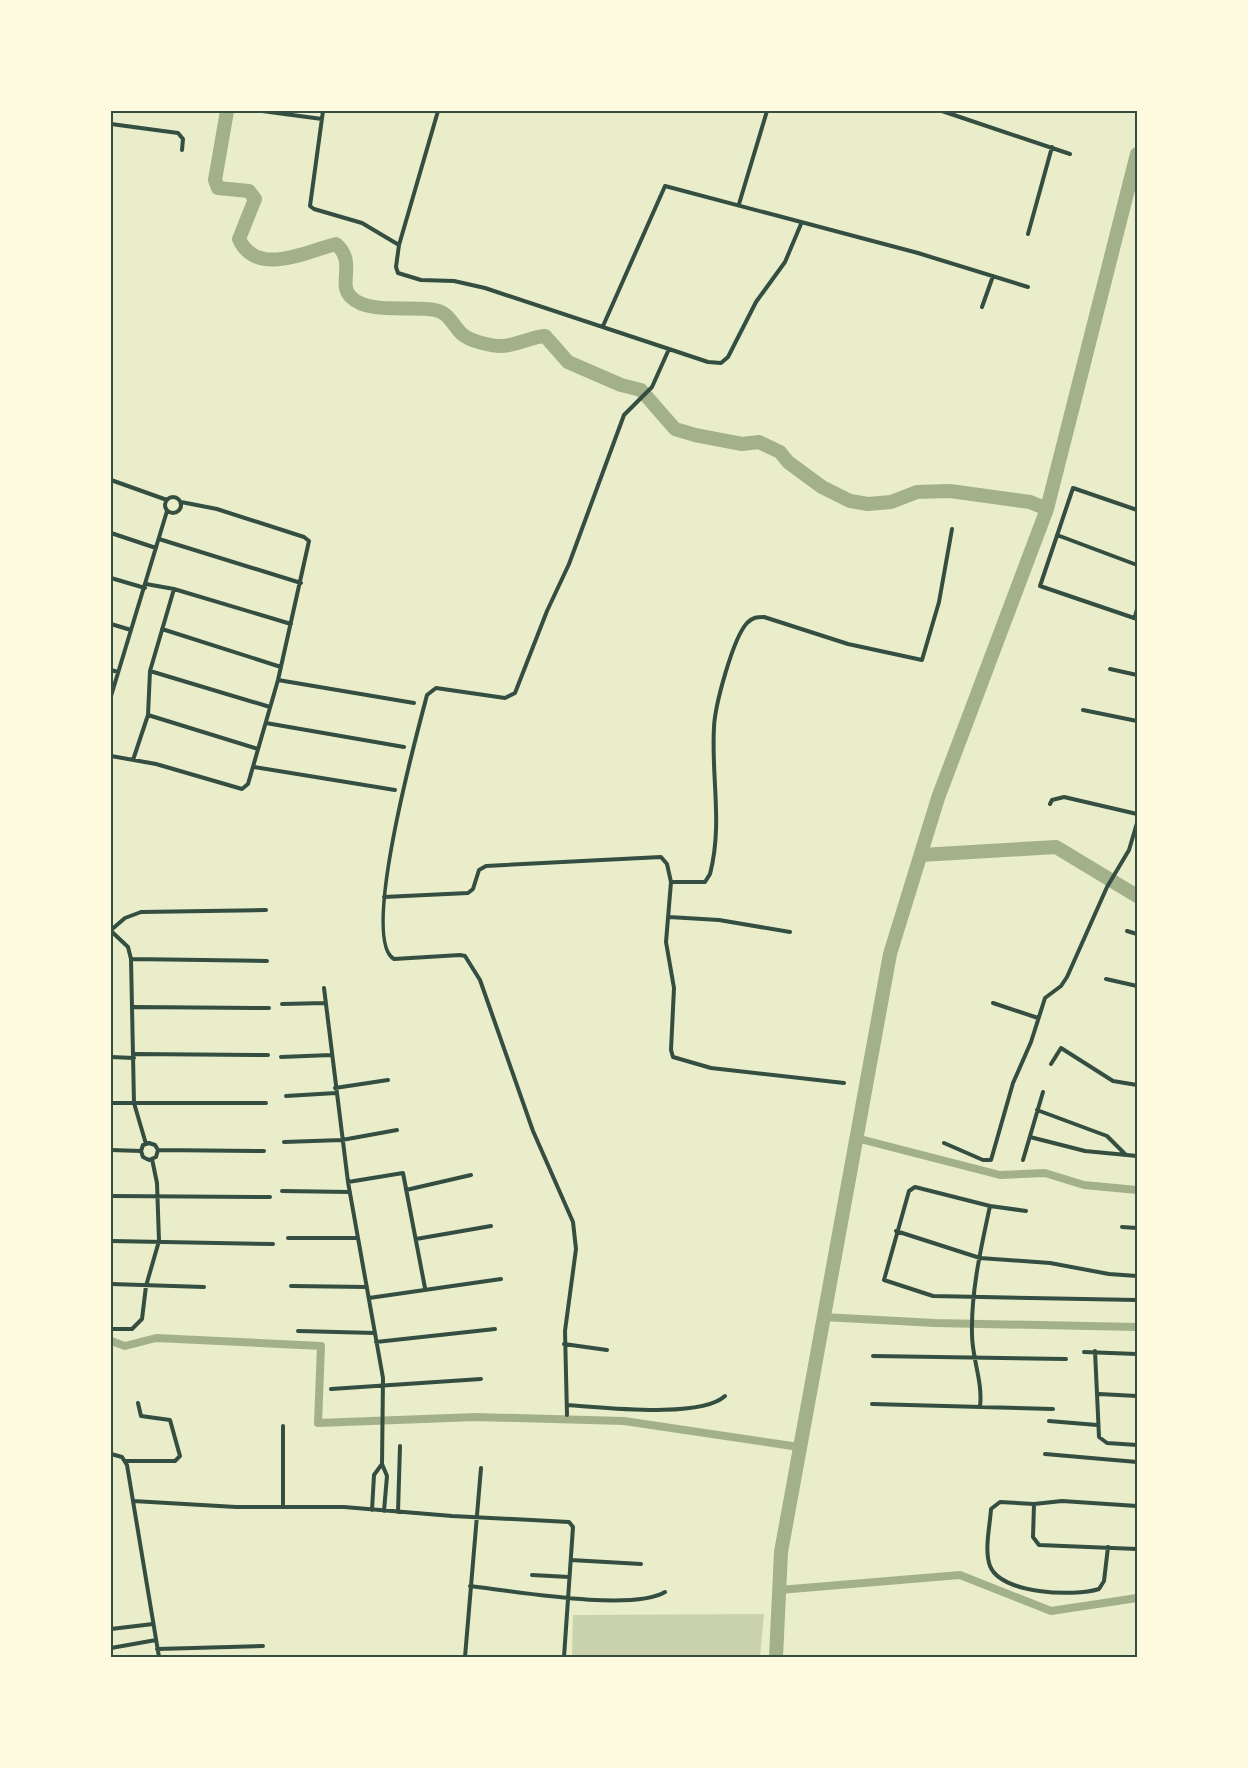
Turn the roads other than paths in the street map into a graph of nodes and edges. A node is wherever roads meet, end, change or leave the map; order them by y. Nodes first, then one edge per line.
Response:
1 (262, 111) edge
2 (323, 111) edge
3 (438, 111) edge
4 (767, 111) edge
5 (942, 111) edge
6 (322, 119) junction
7 (111, 124) edge
8 (1052, 147) junction
9 (182, 150) dead end
10 (1070, 154) dead end
11 (739, 204) junction
12 (801, 224) junction
13 (1028, 234) dead end
14 (399, 245) junction
15 (993, 276) junction
16 (1028, 287) dead end
17 (982, 307) dead end
18 (603, 326) junction
19 (669, 349) junction
20 (111, 480) edge
21 (167, 500) junction
22 (181, 502) junction
23 (1137, 510) edge
24 (168, 511) junction
25 (952, 530) dead end
26 (111, 533) edge
27 (1057, 535) junction
28 (159, 539) junction
29 (156, 548) junction
30 (1137, 565) edge
31 (111, 578) edge
32 (301, 583) junction
33 (145, 586) junction
34 (174, 589) junction
35 (1137, 609) edge
36 (1136, 618) edge
37 (111, 624) edge
38 (291, 624) junction
39 (162, 629) junction
40 (131, 630) junction
41 (281, 667) junction
42 (1110, 669) dead end
43 (111, 670) edge
44 (150, 671) junction
45 (118, 672) junction
46 (1137, 675) edge
47 (278, 680) junction
48 (111, 696) edge
49 (414, 703) dead end
50 (270, 707) junction
51 (1083, 710) dead end
52 (148, 715) junction
53 (1137, 721) edge
54 (266, 723) junction
55 (404, 747) dead end
56 (258, 749) junction
57 (111, 756) edge
58 (134, 760) junction
59 (254, 767) junction
60 (395, 790) dead end
61 (1050, 804) dead end
62 (1137, 814) edge
63 (1137, 822) edge
64 (671, 882) junction
65 (384, 897) junction
66 (266, 910) dead end
67 (669, 917) junction
68 (111, 931) edge
69 (1127, 931) dead end
70 (790, 932) dead end
71 (1137, 934) edge
72 (131, 959) junction
73 (267, 961) dead end
74 (1106, 979) dead end
75 (1137, 986) edge
76 (324, 988) dead end
77 (325, 1003) junction
78 (993, 1003) dead end
79 (282, 1004) dead end
80 (134, 1007) junction
81 (268, 1008) dead end
82 (1038, 1018) junction
83 (268, 1055) dead end
84 (331, 1055) junction
85 (135, 1056) junction
86 (111, 1057) edge
87 (281, 1057) dead end
88 (1052, 1064) dead end
89 (388, 1080) dead end
90 (844, 1083) dead end
91 (1137, 1085) edge
92 (335, 1090) junction
93 (1043, 1092) dead end
94 (286, 1096) dead end
95 (134, 1102) junction
96 (111, 1103) edge
97 (266, 1103) dead end
98 (1037, 1110) junction
99 (397, 1130) dead end
100 (1030, 1137) junction
101 (342, 1140) junction
102 (284, 1142) dead end
103 (146, 1143) junction
104 (944, 1143) dead end
105 (111, 1150) edge
106 (158, 1150) junction
107 (141, 1151) junction
108 (264, 1151) dead end
109 (1126, 1155) junction
110 (1137, 1156) edge
111 (152, 1159) junction
112 (1023, 1160) dead end
113 (471, 1176) dead end
114 (348, 1182) junction
115 (406, 1190) junction
116 (282, 1191) dead end
117 (350, 1192) junction
118 (111, 1196) edge
119 (158, 1197) junction
120 (270, 1197) dead end
121 (990, 1206) junction
122 (1026, 1211) dead end
123 (491, 1226) dead end
124 (1122, 1227) dead end
125 (1137, 1228) edge
126 (896, 1231) junction
127 (288, 1238) dead end
128 (358, 1238) junction
129 (416, 1239) junction
130 (111, 1241) edge
131 (159, 1241) junction
132 (273, 1244) dead end
133 (980, 1258) junction
134 (1137, 1276) edge
135 (501, 1279) dead end
136 (111, 1284) edge
137 (146, 1286) junction
138 (291, 1286) dead end
139 (204, 1287) dead end
140 (367, 1287) junction
141 (425, 1288) junction
142 (369, 1298) junction
143 (973, 1298) junction
144 (1137, 1300) edge
145 (113, 1329) dead end
146 (495, 1329) dead end
147 (298, 1331) dead end
148 (375, 1333) junction
149 (376, 1342) junction
150 (564, 1344) junction
151 (607, 1350) dead end
152 (1095, 1351) junction
153 (1084, 1352) dead end
154 (1137, 1354) edge
155 (873, 1356) dead end
156 (975, 1358) junction
157 (1066, 1359) dead end
158 (481, 1379) dead end
159 (384, 1386) junction
160 (331, 1389) dead end
161 (1099, 1394) junction
162 (725, 1396) dead end
163 (1137, 1396) edge
164 (138, 1403) dead end
165 (872, 1404) dead end
166 (567, 1405) junction
167 (980, 1407) junction
168 (1053, 1409) dead end
169 (567, 1416) dead end
170 (1049, 1421) dead end
171 (1097, 1425) junction
172 (283, 1426) dead end
173 (1137, 1445) edge
174 (400, 1446) dead end
175 (111, 1454) edge
176 (1046, 1454) dead end
177 (126, 1461) junction
178 (1137, 1462) edge
179 (382, 1464) junction
180 (481, 1468) dead end
181 (133, 1501) junction
182 (1034, 1504) junction
183 (1137, 1506) edge
184 (283, 1507) junction
185 (372, 1510) junction
186 (384, 1512) junction
187 (398, 1512) junction
188 (475, 1518) junction
189 (1108, 1547) junction
190 (1137, 1549) edge
191 (571, 1560) junction
192 (641, 1564) dead end
193 (532, 1575) dead end
194 (569, 1578) junction
195 (470, 1586) junction
196 (665, 1592) dead end
197 (566, 1596) junction
198 (153, 1624) junction
199 (111, 1629) edge
200 (156, 1640) junction
201 (263, 1646) dead end
202 (111, 1648) edge
203 (158, 1649) junction
204 (159, 1657) edge
205 (465, 1657) edge
206 (564, 1657) edge

1 - 6 street
2 - 6 street
3 - 14 street
4 - 11 street
5 - 8 street
6 - 14 street
7 - 9 street
8 - 10 street
8 - 13 street
11 - 12 street
11 - 18 street
12 - 15 street
12 - 19 street
14 - 18 street
15 - 16 street
15 - 17 street
18 - 19 street
19 - 65 street
20 - 21 street
21 - 22 street
21 - 24 street
22 - 24 street
22 - 32 street
23 - 27 street
24 - 28 street
25 - 64 street
26 - 29 street
27 - 30 street
27 - 36 street
28 - 29 street
28 - 32 street
29 - 33 street
31 - 33 street
32 - 38 street
33 - 34 street
33 - 40 street
34 - 38 street
34 - 39 street
35 - 36 street
37 - 40 street
38 - 41 street
39 - 41 street
39 - 44 street
40 - 45 street
41 - 47 street
42 - 46 street
43 - 45 street
44 - 50 street
44 - 52 street
45 - 48 street
47 - 49 street
47 - 50 street
50 - 54 street
51 - 53 street
52 - 56 street
52 - 58 street
54 - 55 street
54 - 56 street
56 - 59 street
57 - 58 street
58 - 59 street
59 - 60 street
61 - 62 street
63 - 82 street
64 - 65 street
64 - 67 street
65 - 150 street
66 - 68 street
67 - 70 street
67 - 90 street
68 - 72 street
69 - 71 street
72 - 73 street
72 - 80 street
74 - 75 street
76 - 77 street
77 - 79 street
77 - 84 street
78 - 82 street
80 - 81 street
80 - 85 street
82 - 104 street
83 - 85 street
84 - 87 street
84 - 92 street
85 - 86 street
85 - 95 street
88 - 91 street
89 - 92 street
92 - 94 street
92 - 101 street
93 - 98 street
95 - 96 street
95 - 97 street
95 - 103 street
98 - 100 street
98 - 109 street
99 - 101 street
100 - 109 street
100 - 112 street
101 - 102 street
101 - 114 street
103 - 106 street
103 - 107 street
105 - 107 street
106 - 108 street
106 - 111 street
107 - 111 street
109 - 110 street
111 - 119 street
113 - 115 street
114 - 115 street
114 - 117 street
115 - 129 street
116 - 117 street
117 - 128 street
118 - 119 street
119 - 120 street
119 - 131 street
121 - 122 street
121 - 126 street
121 - 133 street
123 - 129 street
124 - 125 street
126 - 133 street
126 - 143 street
127 - 128 street
128 - 140 street
129 - 141 street
130 - 131 street
131 - 132 street
131 - 137 street
133 - 134 street
133 - 143 street
135 - 141 street
136 - 137 street
137 - 139 street
137 - 145 street
138 - 140 street
140 - 142 street
141 - 142 street
142 - 148 street
143 - 144 street
143 - 156 street
146 - 149 street
147 - 148 street
148 - 149 street
149 - 159 street
150 - 151 street
150 - 166 street
152 - 153 street
152 - 154 street
152 - 161 street
155 - 156 street
156 - 157 street
156 - 167 street
158 - 159 street
159 - 160 street
159 - 179 street
161 - 163 street
161 - 171 street
162 - 166 street
164 - 177 street
165 - 167 street
166 - 169 street
167 - 168 street
170 - 171 street
171 - 173 street
172 - 184 street
174 - 187 street
175 - 177 street
176 - 178 street
177 - 181 street
179 - 185 street
179 - 186 street
180 - 188 street
181 - 184 street
181 - 198 street
182 - 183 street
182 - 189 street
182 - 189 street
184 - 185 street
185 - 186 street
186 - 187 street
187 - 188 street
188 - 191 street
188 - 195 street
189 - 190 street
191 - 192 street
191 - 194 street
193 - 194 street
194 - 197 street
195 - 197 street
195 - 205 street
196 - 197 street
197 - 206 street
198 - 199 street
198 - 200 street
200 - 202 street
200 - 203 street
201 - 203 street
203 - 204 street

